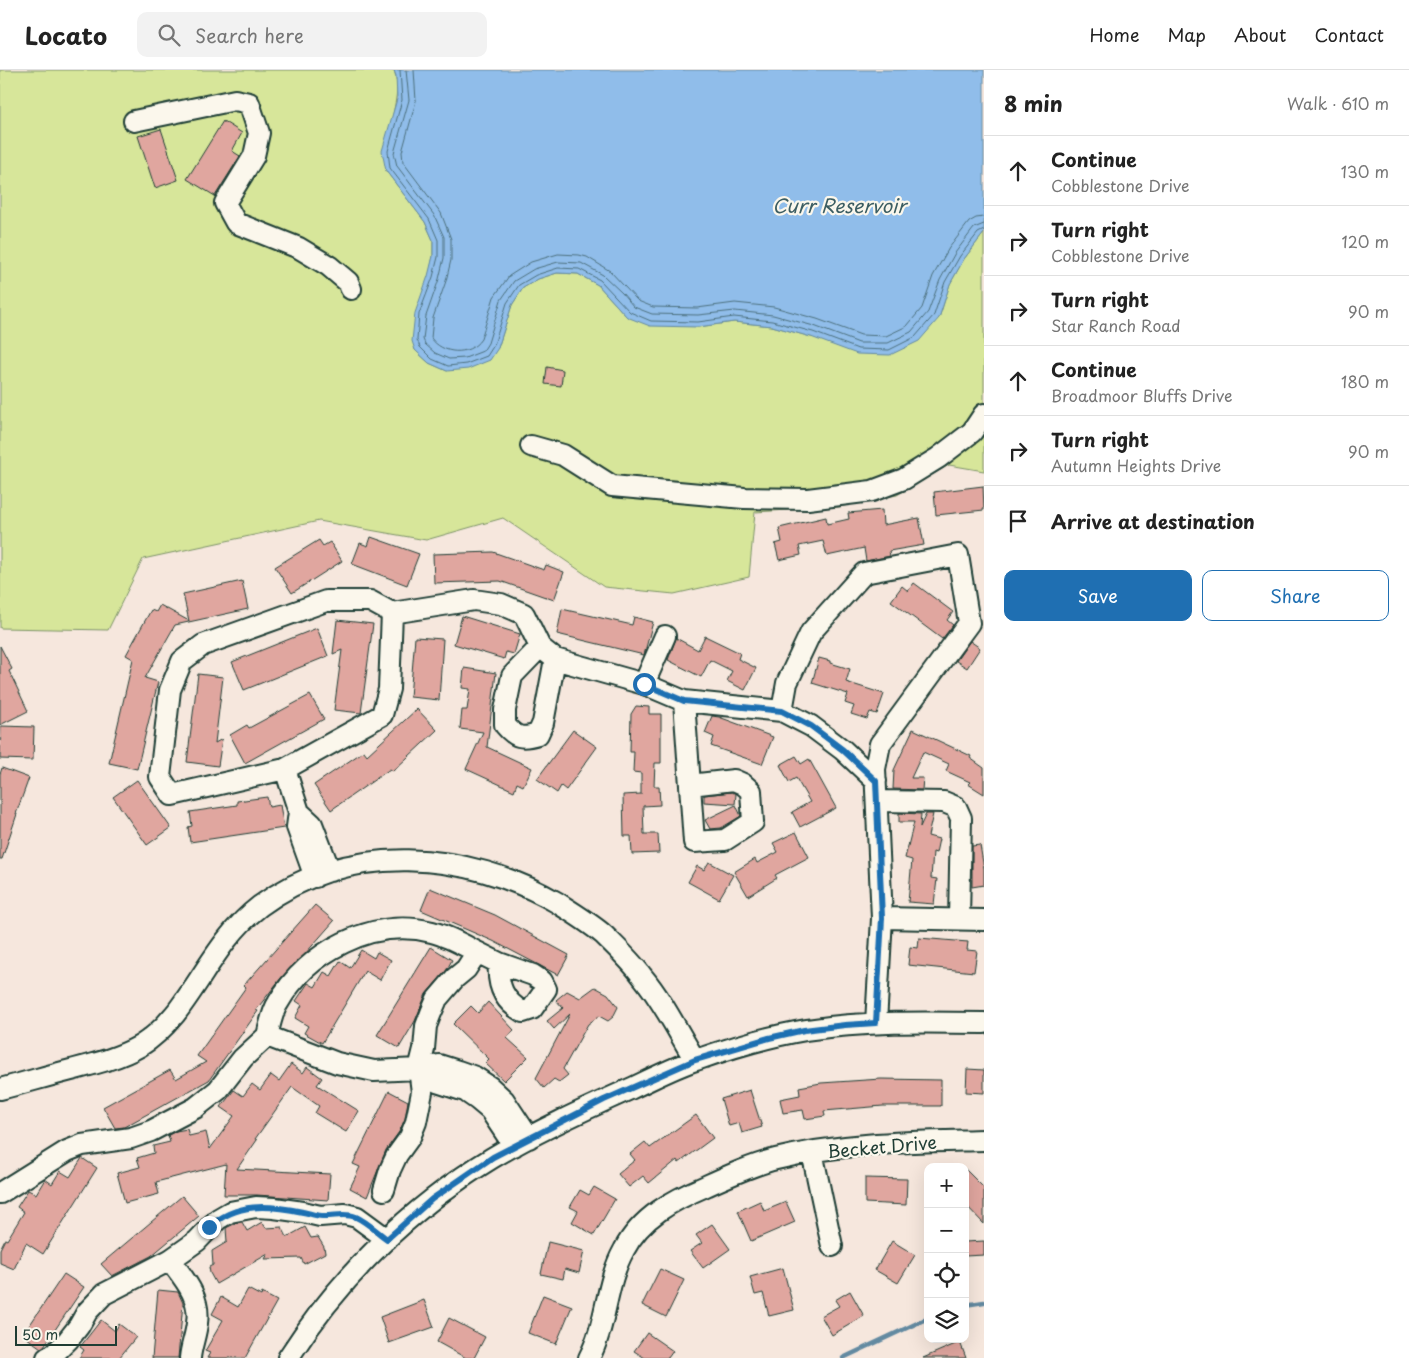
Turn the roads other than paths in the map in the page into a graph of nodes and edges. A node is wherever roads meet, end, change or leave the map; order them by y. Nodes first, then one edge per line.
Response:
1 (134, 121) dead end
2 (351, 289) dead end
3 (984, 414) edge
4 (531, 446) dead end
5 (392, 613) junction
6 (665, 636) dead end
7 (644, 684) junction
8 (684, 701) junction
9 (782, 711) junction
10 (285, 769) junction
11 (876, 781) junction
12 (690, 785) dead end
13 (877, 801) junction
14 (323, 874) junction
15 (882, 918) junction
16 (959, 919) junction
17 (984, 920) edge
18 (477, 952) junction
19 (499, 963) dead end
20 (876, 1023) junction
21 (984, 1023) edge
22 (267, 1036) junction
23 (695, 1060) junction
24 (419, 1069) junction
25 (0, 1089) edge
26 (984, 1140) edge
27 (522, 1142) junction
28 (812, 1152) junction
29 (384, 1190) dead end
30 (0, 1192) edge
31 (387, 1239) junction
32 (832, 1246) dead end
33 (170, 1260) junction
34 (47, 1358) edge
35 (190, 1358) edge
36 (288, 1358) edge
37 (589, 1358) edge

1 - 2 street
3 - 4 street
5 - 7 street
5 - 10 street
5 - 10 street
6 - 7 street
7 - 8 street
8 - 9 street
8 - 12 street
9 - 11 street
9 - 11 street
10 - 14 street
11 - 13 street
13 - 15 street
13 - 16 street
14 - 23 street
14 - 25 street
15 - 16 street
15 - 20 street
16 - 17 street
18 - 19 street
18 - 22 street
18 - 24 street
20 - 21 street
20 - 23 street
22 - 24 street
22 - 30 street
23 - 27 street
24 - 27 street
24 - 29 street
26 - 28 street, Becket Drive
27 - 31 street
28 - 32 street
28 - 37 street, Becket Drive
31 - 33 street
31 - 36 street
33 - 34 street
33 - 35 street

